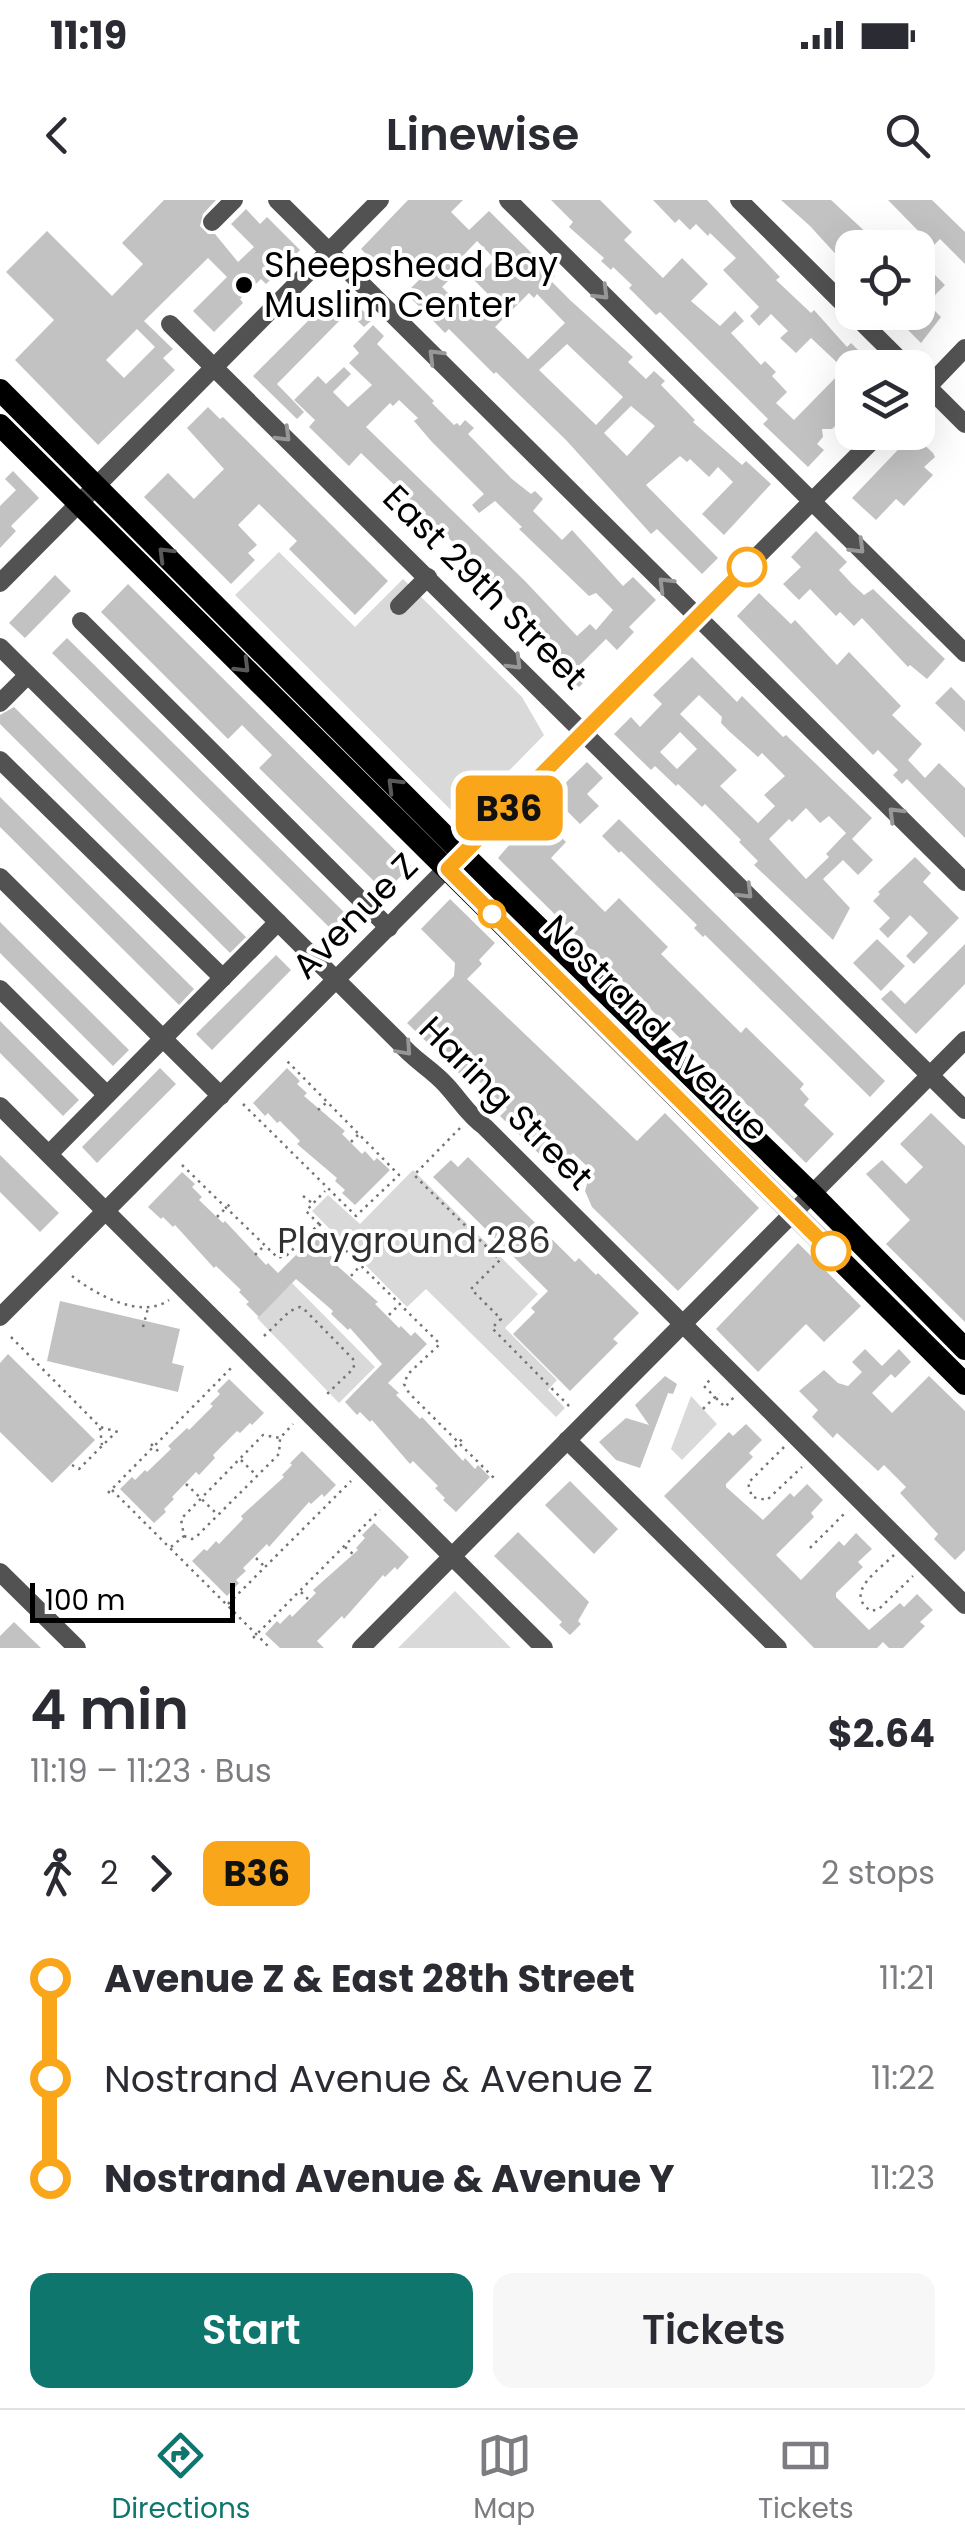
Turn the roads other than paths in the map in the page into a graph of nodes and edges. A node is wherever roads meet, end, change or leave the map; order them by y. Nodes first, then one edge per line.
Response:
1 (234, 200) edge
2 (278, 200) edge
3 (380, 200) edge
4 (508, 200) edge
5 (739, 200) edge
6 (212, 222) dead end
7 (329, 251) junction
8 (170, 324) dead end
9 (965, 348) edge
10 (890, 350) edge
11 (214, 367) junction
12 (935, 375) edge
13 (0, 390) edge
14 (935, 399) edge
15 (965, 424) edge
16 (0, 425) edge
17 (864, 450) edge
18 (96, 486) junction
19 (812, 502) junction
20 (78, 504) junction
21 (428, 577) junction
22 (0, 583) edge
23 (399, 606) dead end
24 (698, 617) junction
25 (81, 621) dead end
26 (0, 647) edge
27 (965, 653) edge
28 (28, 675) junction
29 (0, 703) edge
30 (584, 731) junction
31 (0, 760) edge
32 (455, 861) junction
33 (0, 877) edge
34 (965, 882) edge
35 (278, 922) junction
36 (389, 928) junction
37 (223, 978) junction
38 (336, 980) junction
39 (0, 990) edge
40 (163, 1038) junction
41 (965, 1040) edge
42 (930, 1075) junction
43 (107, 1095) junction
44 (221, 1096) junction
45 (0, 1106) edge
46 (965, 1110) edge
47 (48, 1154) junction
48 (812, 1194) junction
49 (106, 1210) junction
50 (793, 1213) junction
51 (0, 1317) edge
52 (682, 1324) junction
53 (965, 1349) edge
54 (965, 1384) edge
55 (567, 1440) junction
56 (452, 1557) junction
57 (0, 1572) edge
58 (965, 1605) edge
59 (77, 1648) edge
60 (362, 1648) edge
61 (544, 1648) edge
62 (778, 1648) edge

1 - 6 street
2 - 7 street
3 - 7 street
4 -> 19 street
5 - 10 street
7 - 11 street
24 -> 7 street
8 - 11 street, East 29th Street
9 - 12 street
11 - 18 street
11 -> 21 street, East 29th Street
13 - 18 main road, Nostrand Avenue
14 - 15 street
16 - 20 main road, Nostrand Avenue
17 - 19 street, Avenue Z
18 - 20 street
32 -> 18 main road, Nostrand Avenue
19 - 24 street, Avenue Z
19 -> 27 street
20 - 22 street
20 -> 32 main road, Nostrand Avenue
21 - 23 street
21 -> 30 street, East 29th Street
24 - 30 street, Avenue Z
34 -> 24 street
25 - 36 street
26 - 28 street, Haring Street
28 - 29 street
28 - 35 street, Haring Street
30 - 32 street, Avenue Z
30 -> 42 street, East 29th Street
31 - 37 street
32 - 36 street, Avenue Z
32 - 48 main road, Nostrand Avenue
32 - 50 main road, Nostrand Avenue
33 - 40 street
35 - 37 street
35 - 38 street, Haring Street
36 - 38 street, Avenue Z
37 - 40 street
38 - 44 street, Avenue Z
38 -> 52 street, Haring Street
39 - 43 street
40 - 43 street
40 - 44 street
41 - 42 street
42 - 46 street, East 29th Street
42 - 48 street
43 - 47 street
44 - 49 street, Avenue Z
45 - 47 street
47 - 49 street
48 - 50 street
48 - 53 main road, Nostrand Avenue
49 - 51 street, Avenue Z
49 - 56 street
50 - 52 street
50 - 54 main road, Nostrand Avenue
52 - 55 street
52 - 58 street, Haring Street
55 - 56 street
55 - 62 street
56 - 60 street
56 - 61 street
57 - 59 street

